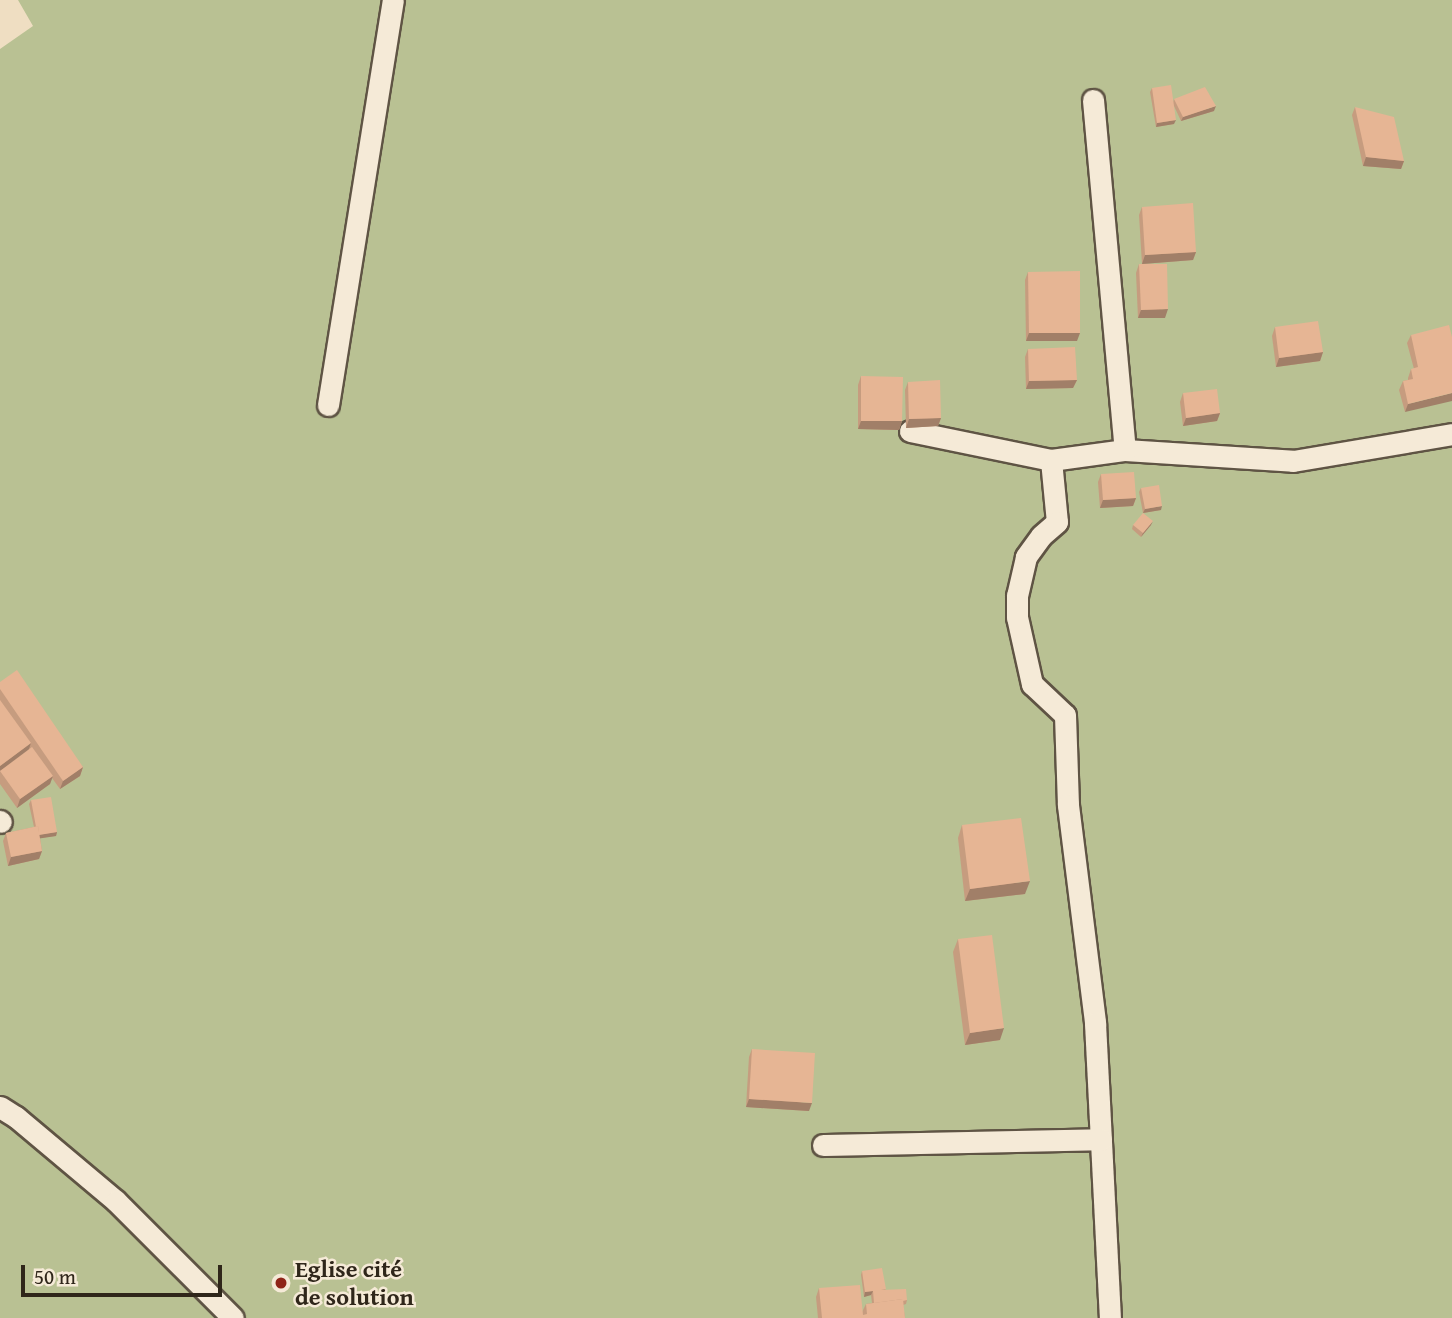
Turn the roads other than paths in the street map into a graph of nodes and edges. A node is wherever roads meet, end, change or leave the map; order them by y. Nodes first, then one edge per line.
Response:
1 (393, 0) edge
2 (1093, 100) dead end
3 (328, 405) dead end
4 (910, 431) edge
5 (1452, 434) edge
6 (1125, 450) junction
7 (1051, 460) junction
8 (0, 1107) edge
9 (1101, 1139) junction
10 (823, 1144) dead end
11 (233, 1318) edge
12 (1110, 1318) edge

1 - 3 street
2 - 6 street
4 - 7 street
5 - 6 street
6 - 7 street
7 - 9 street
8 - 11 street
9 - 10 street
9 - 12 street

